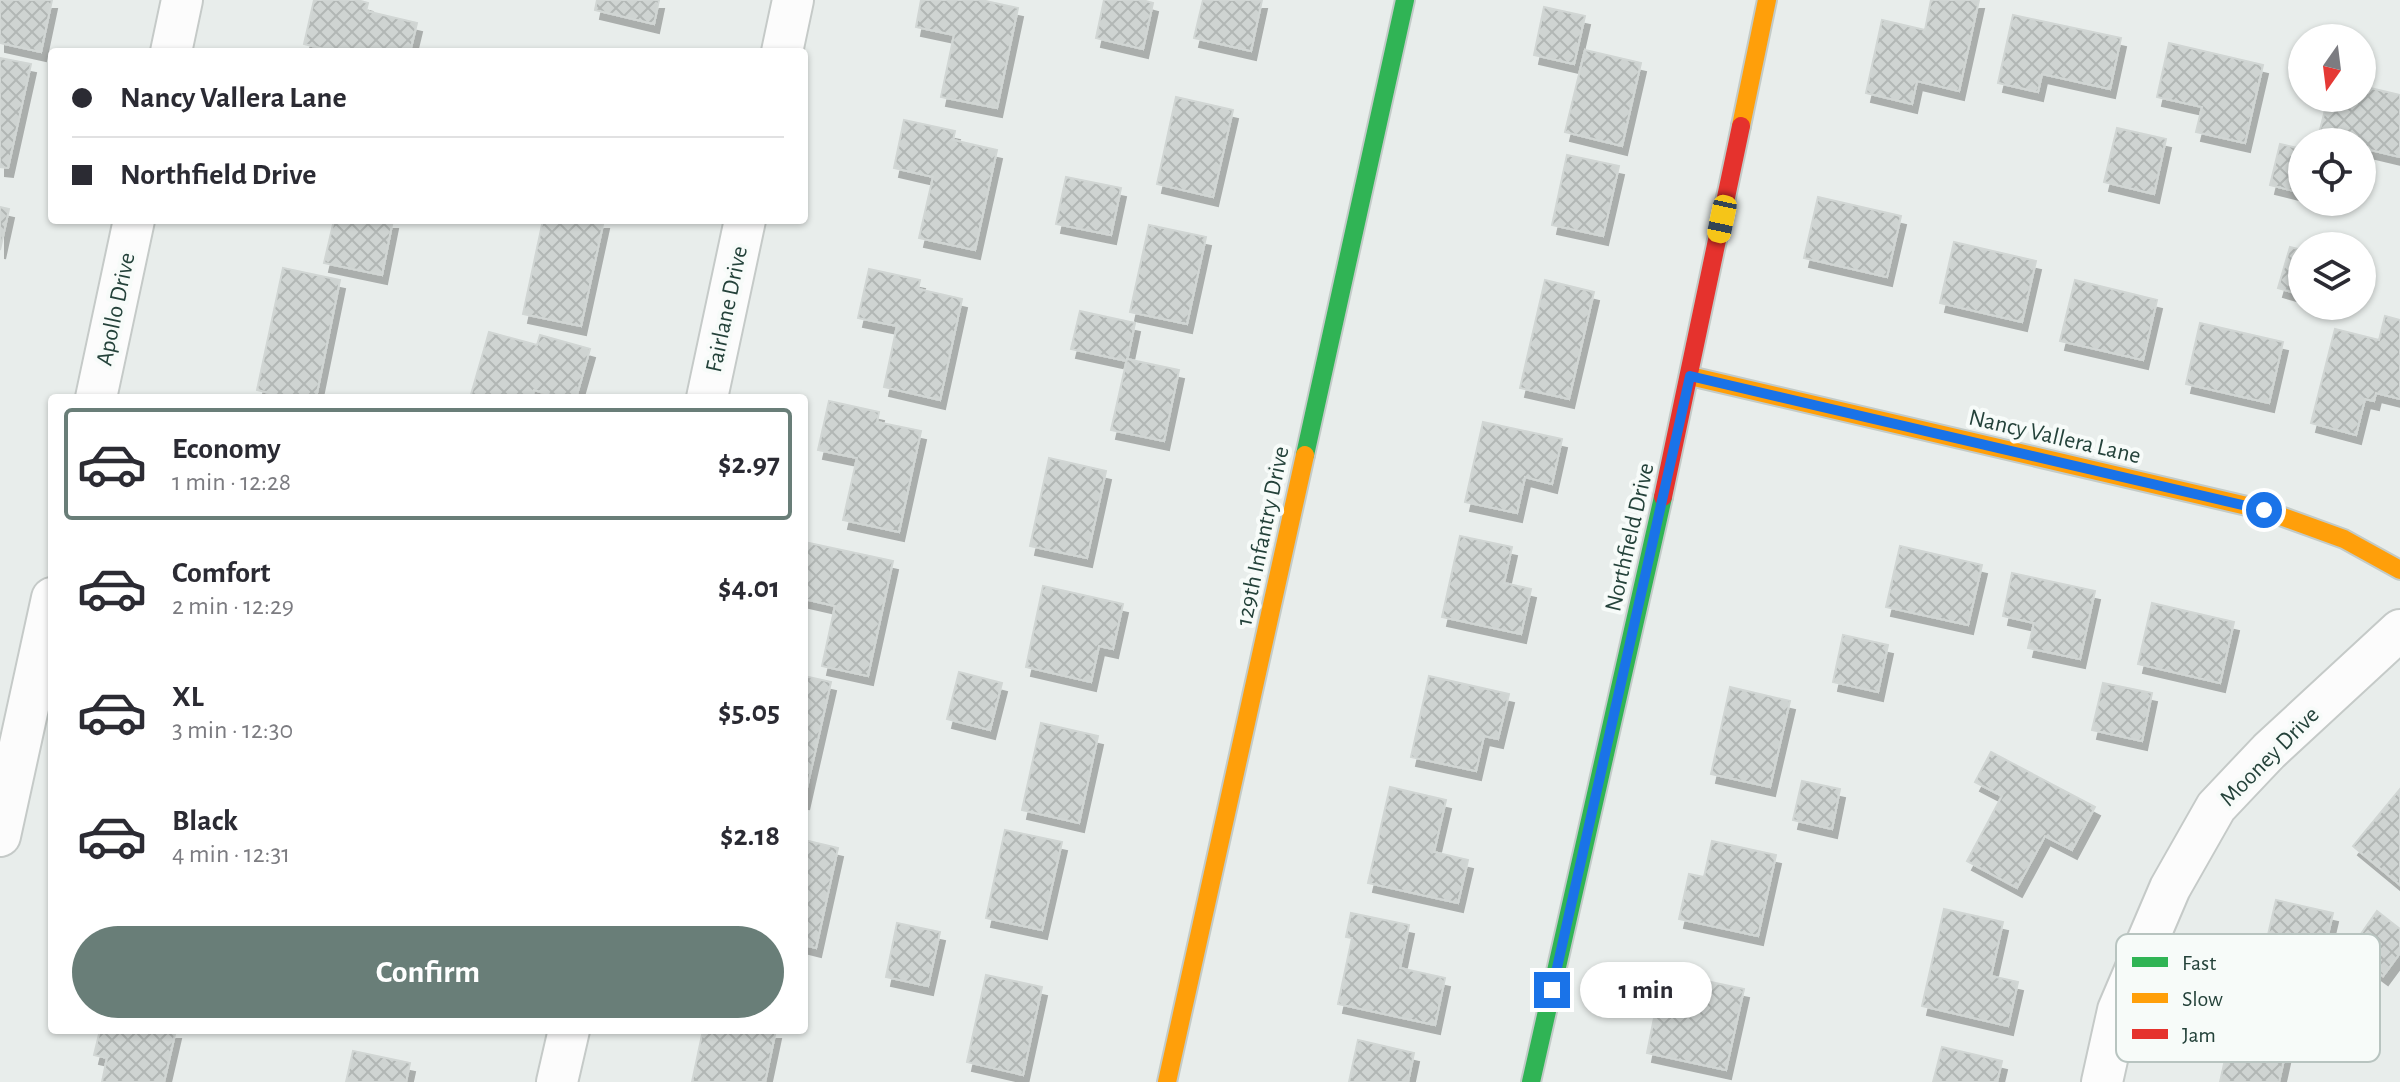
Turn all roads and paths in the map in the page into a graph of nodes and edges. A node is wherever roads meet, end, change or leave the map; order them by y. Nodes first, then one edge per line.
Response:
1 (182, 0) edge
2 (793, 0) edge
3 (1405, 0) edge
4 (1767, 0) edge
5 (172, 48) edge
6 (783, 48) edge
7 (133, 224) edge
8 (744, 224) edge
9 (1690, 376) junction
10 (97, 394) edge
11 (708, 394) edge
12 (2400, 570) edge
13 (48, 616) edge
14 (2400, 630) edge
15 (0, 836) edge
16 (2150, 934) edge
17 (2116, 1019) edge
18 (568, 1034) edge
19 (557, 1082) edge
20 (1167, 1082) edge
21 (1531, 1082) edge
22 (2102, 1082) edge

1 - 5 street
2 - 6 street
3 - 20 street, 129th Infantry Drive
4 - 9 street, Northfield Drive
7 - 10 street, Apollo Drive
8 - 11 street, Fairlane Drive
9 - 12 street, Nancy Vallera Lane
9 - 21 street, Northfield Drive
13 - 15 street
14 - 16 street, Mooney Drive
17 - 22 street, Mooney Drive
18 - 19 street

